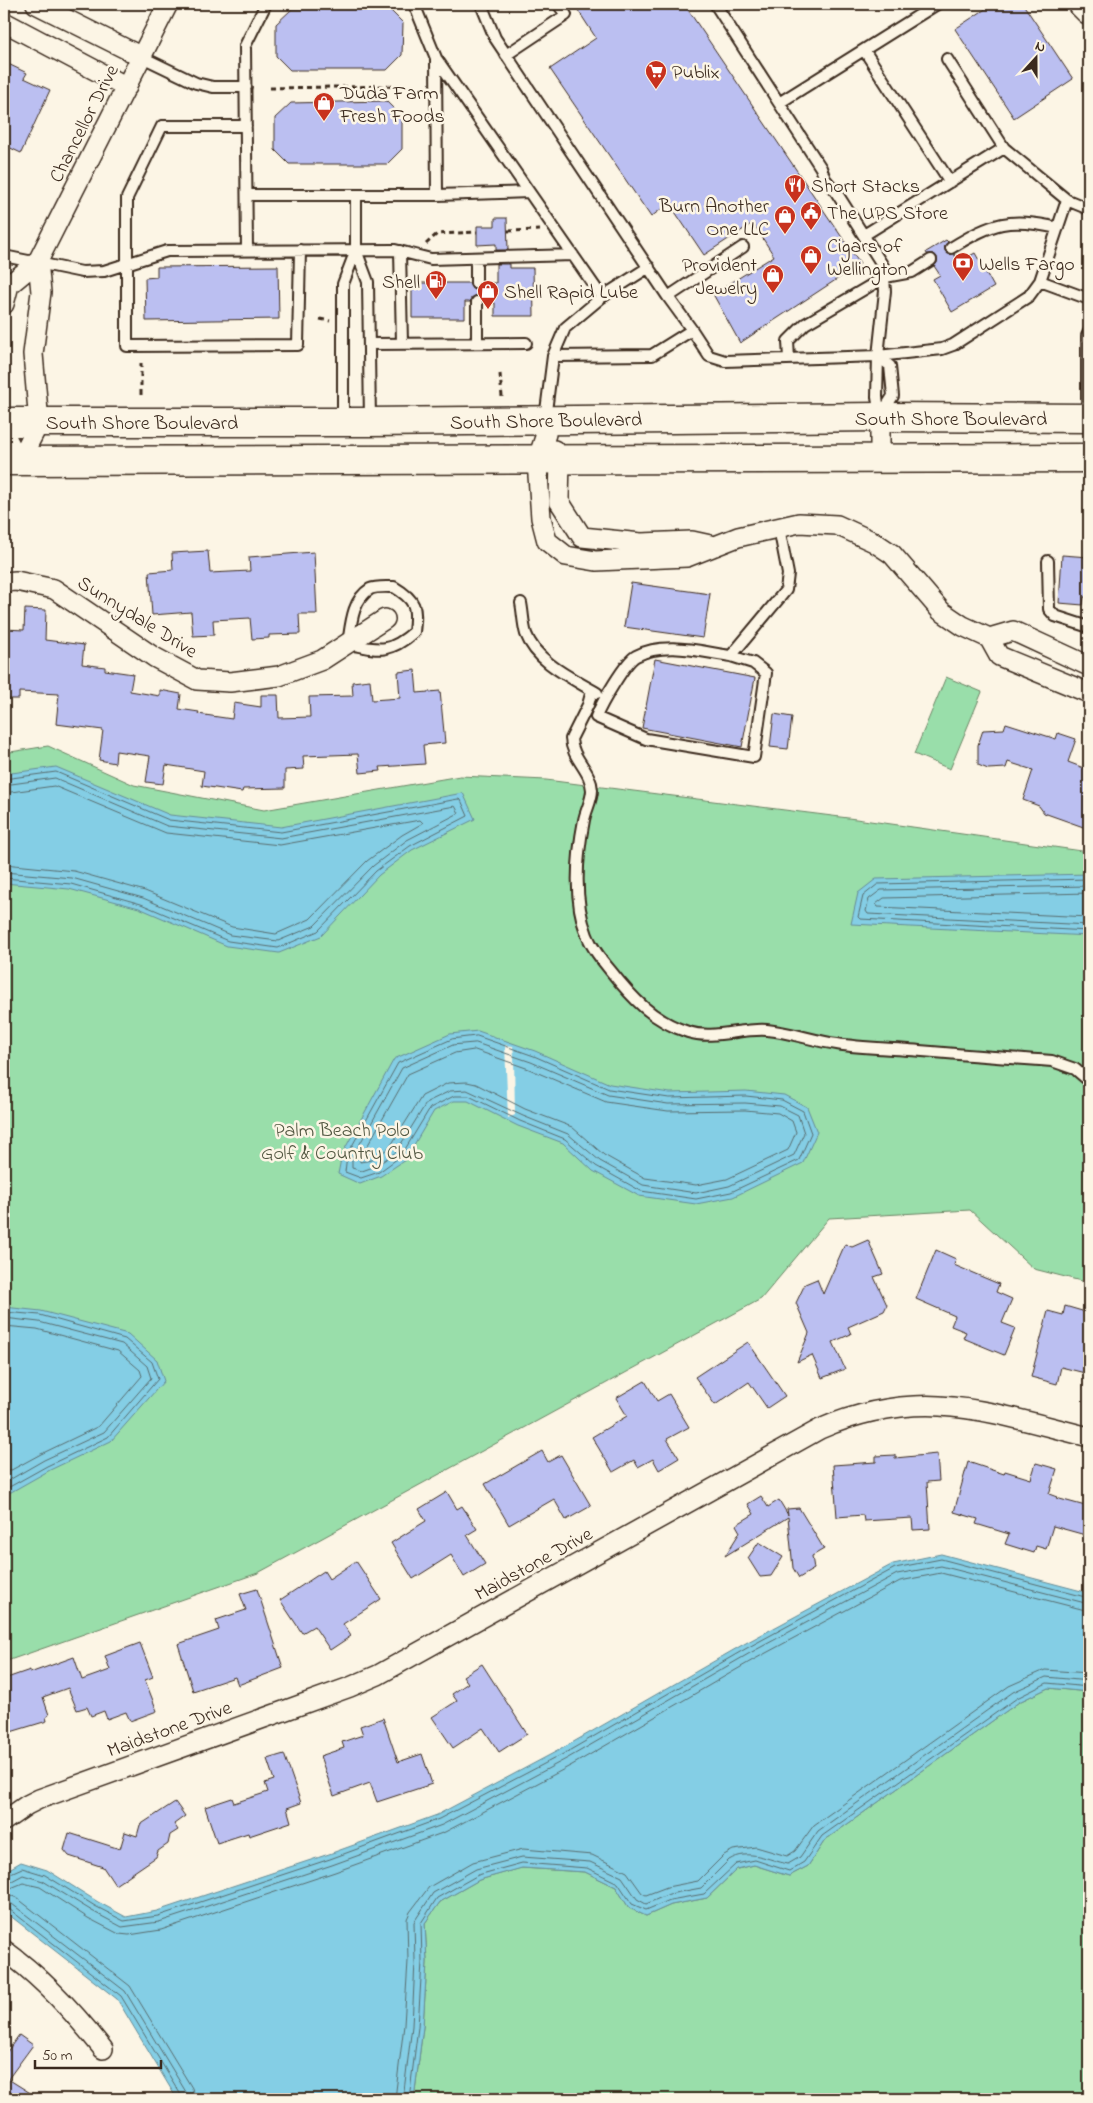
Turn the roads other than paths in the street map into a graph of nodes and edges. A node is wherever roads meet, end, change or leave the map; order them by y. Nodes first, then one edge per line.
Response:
1 (168, 4) edge
2 (266, 4) edge
3 (414, 4) edge
4 (481, 4) edge
5 (558, 4) edge
6 (715, 4) edge
7 (937, 4) edge
8 (1083, 4) edge
9 (42, 7) edge
10 (1089, 10) edge
11 (4, 22) edge
12 (36, 39) junction
13 (864, 50) junction
14 (506, 55) junction
15 (142, 57) junction
16 (436, 58) junction
17 (948, 60) dead end
18 (127, 87) junction
19 (246, 87) junction
20 (779, 103) junction
21 (246, 126) junction
22 (1004, 148) junction
23 (950, 182) junction
24 (529, 192) junction
25 (247, 195) junction
26 (437, 195) junction
27 (356, 196) junction
28 (1067, 200) junction
29 (1089, 209) edge
30 (1058, 228) junction
31 (864, 235) junction
32 (743, 247) dead end
33 (951, 248) dead end
34 (247, 250) junction
35 (300, 250) junction
36 (356, 250) junction
37 (400, 251) junction
38 (573, 255) junction
39 (4, 256) edge
40 (476, 258) junction
41 (931, 260) dead end
42 (38, 262) junction
43 (128, 264) junction
44 (648, 267) junction
45 (885, 277) junction
46 (1040, 281) junction
47 (476, 283) dead end
48 (668, 296) junction
49 (602, 297) junction
50 (1089, 299) edge
51 (477, 302) dead end
52 (4, 304) edge
53 (692, 330) junction
54 (1089, 332) edge
55 (477, 343) junction
56 (526, 343) dead end
57 (369, 344) junction
58 (402, 344) junction
59 (553, 356) junction
60 (878, 356) junction
61 (789, 359) junction
62 (880, 417) junction
63 (1088, 418) edge
64 (343, 421) junction
65 (4, 422) edge
66 (370, 422) junction
67 (39, 423) junction
68 (545, 427) junction
69 (4, 433) edge
70 (1089, 458) edge
71 (880, 459) junction
72 (11, 461) edge
73 (549, 461) junction
74 (779, 528) junction
75 (715, 546) junction
76 (1048, 561) dead end
77 (4, 582) edge
78 (521, 603) dead end
79 (385, 619) dead end
80 (1089, 627) edge
81 (989, 638) junction
82 (348, 644) junction
83 (731, 656) junction
84 (1089, 666) edge
85 (592, 690) junction
86 (1089, 693) edge
87 (604, 697) junction
88 (1089, 1081) edge
89 (1089, 1437) edge
90 (4, 1821) edge
91 (4, 1950) edge
92 (103, 2049) dead end

1 - 15 street, Chancellor Drive
2 - 19 lane
3 - 16 lane
4 - 14 lane
5 - 14 lane
6 - 20 lane
7 - 13 lane
8 - 10 street
9 - 12 street
9 - 15 street
11 - 12 street
12 - 18 street
13 - 20 lane
13 - 23 lane
14 - 44 lane
15 - 18 street, Chancellor Drive
15 - 19 lane
16 - 24 lane
16 - 26 lane
17 - 22 lane
18 - 42 street, Chancellor Drive
19 - 21 lane
20 - 31 lane
21 - 25 lane
21 - 43 lane
22 - 23 lane
22 - 28 lane
23 - 31 lane
24 - 26 lane
24 - 38 lane
25 - 27 lane
25 - 34 lane
26 - 27 lane
27 - 36 lane
28 - 29 lane
28 - 30 lane
30 - 33 lane
30 - 46 lane
31 - 45 lane
32 - 48 lane
34 - 35 lane
34 - 43 lane
35 - 36 lane
35 - 43 lane
36 - 37 lane
36 - 57 lane
36 - 64 lane
37 - 40 lane
37 - 58 lane
38 - 40 lane
38 - 49 lane
39 - 42 lane
40 - 47 lane
41 - 45 lane
42 - 43 lane
42 - 52 street, Chancellor Drive
42 - 67 street
44 - 48 lane
44 - 49 lane
45 - 60 lane
45 - 61 lane
46 - 50 lane
46 - 60 lane
48 - 53 lane
49 - 59 lane
51 - 55 lane
53 - 59 lane
53 - 61 lane
54 - 63 lane
55 - 56 lane
55 - 58 lane
57 - 58 lane
57 - 66 lane
59 - 68 lane
60 - 61 lane
60 - 62 lane
60 - 62 lane
62 - 63 street, South Shore Boulevard
62 - 68 street, South Shore Boulevard
62 - 71 street
64 - 66 street, South Shore Boulevard
64 - 67 street, South Shore Boulevard
65 - 67 street, South Shore Boulevard
66 - 68 street, South Shore Boulevard
67 - 72 street
68 - 73 street
69 - 72 street
70 - 71 street, South Shore Boulevard
71 - 73 street, South Shore Boulevard
72 - 73 street, South Shore Boulevard
73 - 75 street
73 - 75 street
74 - 75 street
74 - 81 street
74 - 83 lane
76 - 80 lane
77 - 82 street, Sunnydale Drive
78 - 85 lane
79 - 82 street, Sunnydale Drive
81 - 84 street
81 - 86 street
82 - 82 lane
83 - 87 lane
83 - 87 lane
85 - 87 lane
85 - 88 lane
89 - 90 street, Maidstone Drive
91 - 92 street

